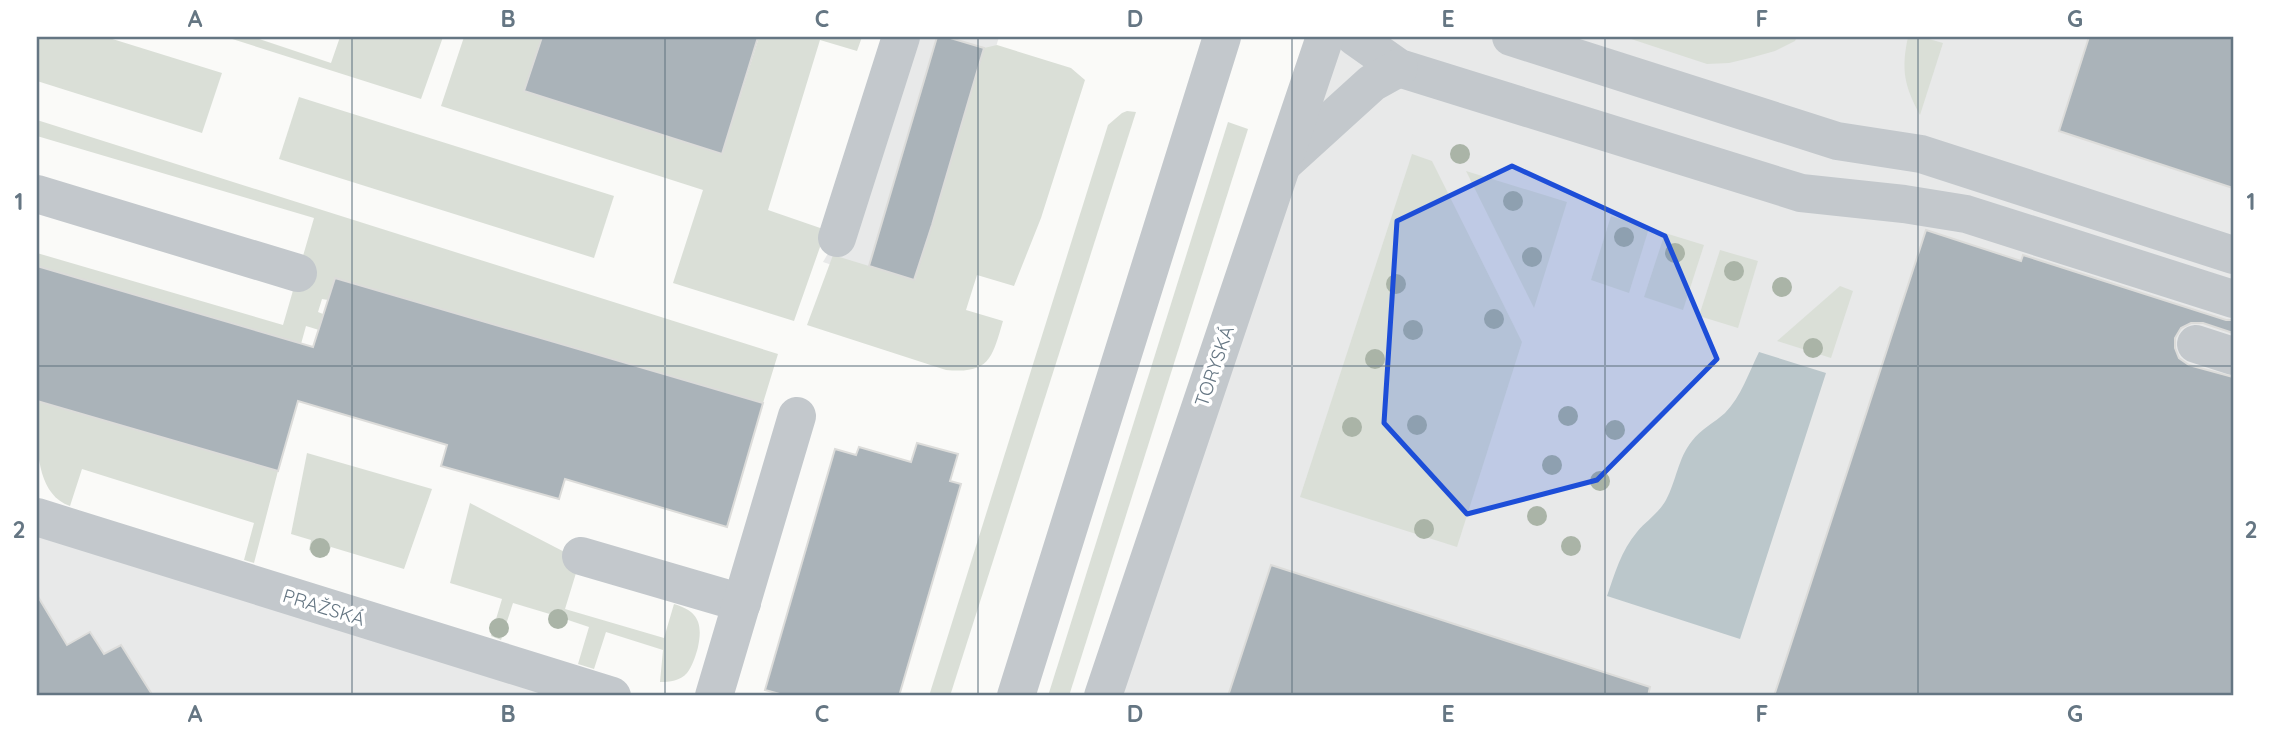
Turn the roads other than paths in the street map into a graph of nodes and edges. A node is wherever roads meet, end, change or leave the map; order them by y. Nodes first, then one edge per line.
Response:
1 (901, 37) edge
2 (1325, 37) edge
3 (1355, 37) edge
4 (1511, 37) edge
5 (1224, 39) edge
6 (1399, 68) junction
7 (1837, 141) junction
8 (1281, 166) junction
9 (1801, 193) junction
10 (37, 194) edge
11 (837, 238) dead end
12 (2233, 255) edge
13 (299, 273) dead end
14 (2233, 299) edge
15 (2196, 344) dead end
16 (2233, 356) edge
17 (797, 416) dead end
18 (37, 517) edge
19 (581, 556) dead end
20 (742, 603) junction
21 (612, 696) edge
22 (714, 696) edge
23 (1016, 696) edge
24 (1103, 696) edge

1 - 11 street
2 - 8 street, TORYSKÁ
3 - 6 street
4 - 7 street
5 - 23 street
6 - 8 street
6 - 9 street
7 - 9 street
7 - 12 street
8 - 24 street, TORYSKÁ
9 - 14 street
10 - 13 street
15 - 16 street
17 - 20 street
18 - 21 street, PRAŽSKÁ
19 - 20 street
20 - 22 street

